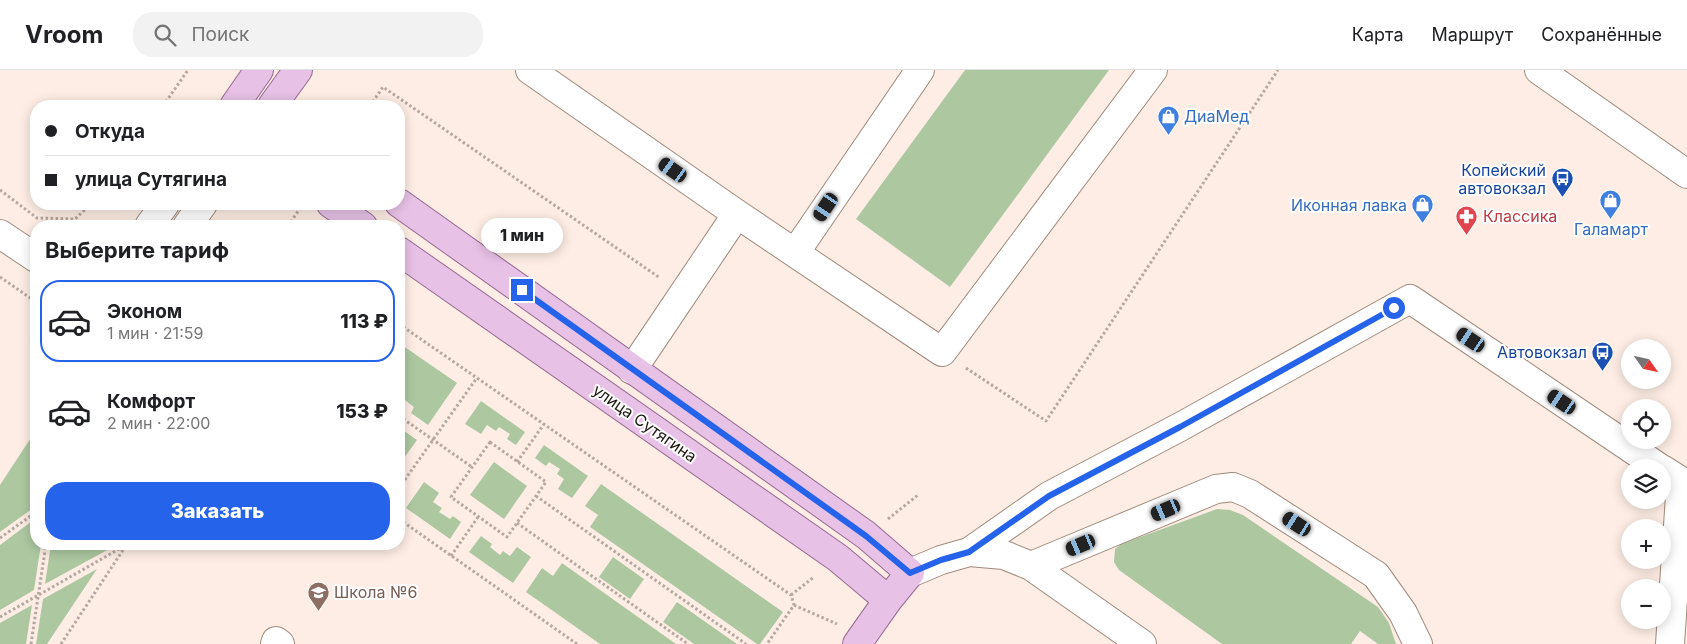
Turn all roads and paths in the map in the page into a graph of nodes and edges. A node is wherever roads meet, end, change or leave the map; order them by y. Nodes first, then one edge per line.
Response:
1 (188, 70) edge
2 (259, 70) edge
3 (298, 70) edge
4 (530, 70) edge
5 (920, 70) edge
6 (1153, 70) edge
7 (1278, 70) edge
8 (1539, 70) edge
9 (166, 100) edge
10 (248, 100) edge
11 (276, 100) edge
12 (374, 100) edge
13 (402, 100) edge
14 (405, 102) edge
15 (1687, 174) edge
16 (0, 190) edge
17 (405, 207) edge
18 (85, 210) edge
19 (340, 210) edge
20 (737, 214) junction
21 (354, 220) edge
22 (0, 234) edge
23 (795, 253) junction
24 (30, 254) edge
25 (405, 255) edge
26 (0, 277) edge
27 (684, 294) junction
28 (30, 298) edge
29 (405, 328) edge
30 (942, 352) junction
31 (632, 370) junction
32 (476, 379) junction
33 (405, 420) edge
34 (544, 424) junction
35 (433, 440) junction
36 (1648, 459) edge
37 (517, 462) junction
38 (472, 467) junction
39 (1671, 475) edge
40 (405, 480) edge
41 (536, 496) junction
42 (30, 516) edge
43 (478, 517) junction
44 (517, 522) junction
45 (405, 523) edge
46 (0, 538) edge
47 (45, 550) edge
48 (117, 550) edge
49 (123, 550) edge
50 (969, 552) junction
51 (451, 556) junction
52 (1031, 566) junction
53 (910, 573) junction
54 (38, 595) junction
55 (888, 600) junction
56 (0, 617) edge
57 (31, 644) edge
58 (61, 644) edge
59 (274, 644) edge
60 (280, 644) edge
61 (576, 644) edge
62 (688, 644) edge
63 (746, 644) edge
64 (767, 644) edge
65 (857, 644) edge
66 (1142, 644) edge
67 (1418, 644) edge
68 (1670, 644) edge

1 - 9 path
2 - 10 main road
3 - 11 main road
4 - 20 street
5 - 23 street
6 - 30 street
7 - 30 path
8 - 15 street
12 - 13 path
14 - 27 path
16 - 18 path
17 - 31 main road
19 - 21 main road
20 - 23 street
20 - 27 street
22 - 24 street
23 - 30 street
25 - 55 main road, улица Сутягина
26 - 28 path
27 - 31 street
29 - 32 path
31 - 53 main road
32 - 34 path
32 - 35 path
33 - 35 path
34 - 37 path
34 - 64 path
35 - 38 path
35 - 40 path
36 - 50 street
37 - 38 path
37 - 41 path
38 - 43 path
39 - 68 street
41 - 44 path
41 - 63 path
42 - 46 path
43 - 44 path
43 - 51 path
44 - 62 path
45 - 51 path
47 - 54 path
48 - 54 path
49 - 58 path
50 - 52 street
50 - 53 street
51 - 61 path
52 - 66 street
52 - 67 street
53 - 55 main road
54 - 56 path
54 - 57 path
55 - 65 main road
59 - 60 street

